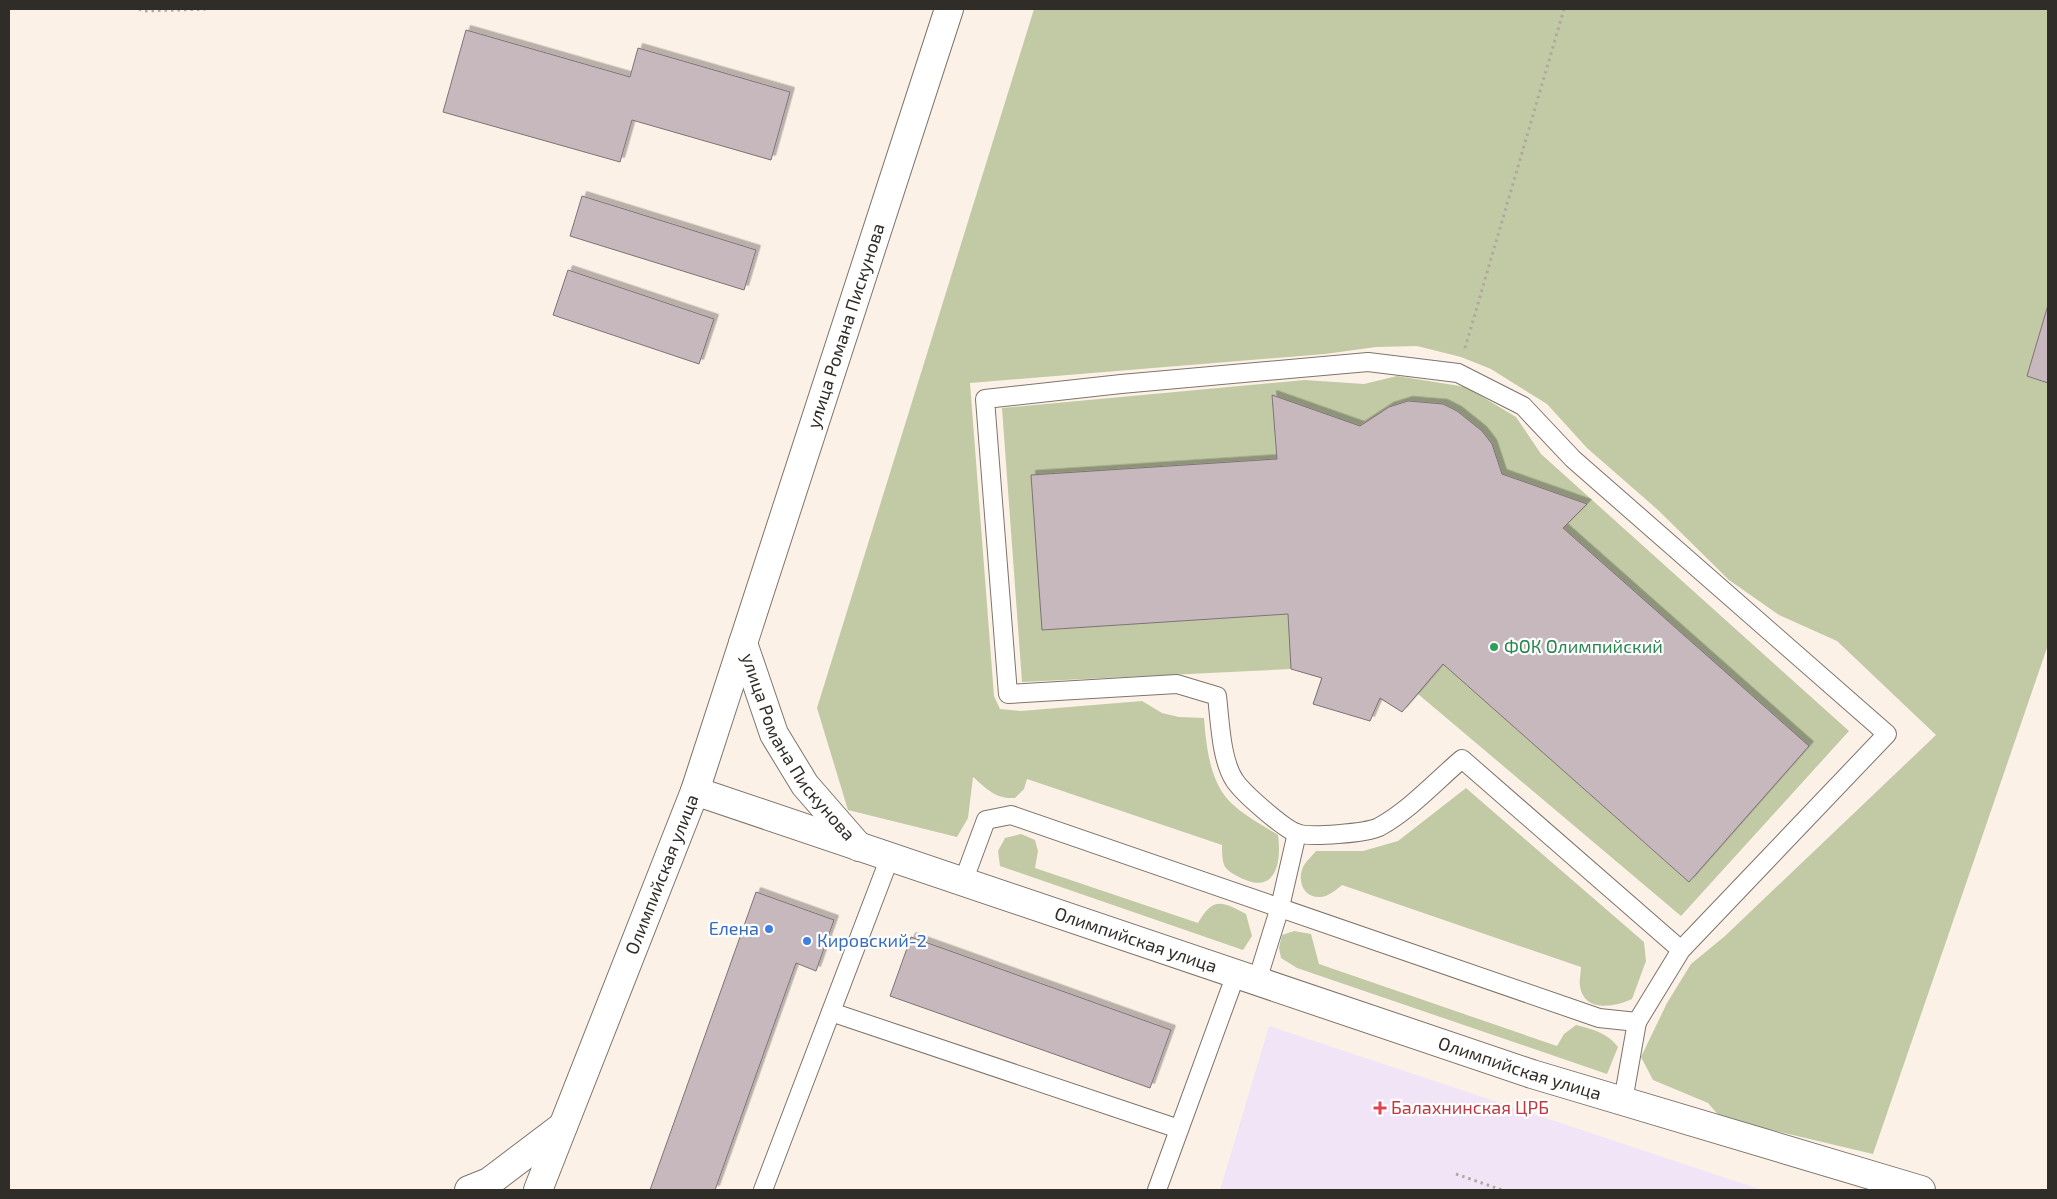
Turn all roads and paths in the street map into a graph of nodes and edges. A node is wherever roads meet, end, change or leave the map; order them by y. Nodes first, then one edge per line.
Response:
1 (139, 9) edge
2 (210, 9) edge
3 (949, 9) edge
4 (1564, 9) edge
5 (1458, 373) junction
6 (743, 643) junction
7 (695, 791) junction
8 (1297, 833) junction
9 (859, 847) junction
10 (890, 857) junction
11 (964, 882) junction
12 (1280, 906) junction
13 (1681, 950) junction
14 (1246, 978) junction
15 (831, 1012) junction
16 (1637, 1022) junction
17 (1623, 1101) junction
18 (563, 1126) junction
19 (1179, 1129) junction
20 (1456, 1174) dead end
21 (469, 1190) edge
22 (538, 1190) edge
23 (764, 1190) edge
24 (1157, 1190) edge
25 (1502, 1190) edge
26 (1921, 1190) edge

1 - 2 path
3 - 6 street, улица Романа Пискунова
4 - 5 path
5 - 8 lane
5 - 13 lane
6 - 7 street, улица Романа Пискунова
6 - 9 street, улица Романа Пискунова
7 - 9 street, Олимпийская улица
7 - 18 street, Олимпийская улица
8 - 12 lane
8 - 13 lane
9 - 10 street, Олимпийская улица
10 - 11 street, Олимпийская улица
10 - 15 lane
11 - 12 lane
11 - 14 street, Олимпийская улица
12 - 14 lane
12 - 16 lane
13 - 16 lane
14 - 17 street, Олимпийская улица
14 - 19 lane
15 - 19 lane
15 - 23 lane
16 - 17 lane
17 - 26 street, Олимпийская улица
18 - 21 street
18 - 22 street, Олимпийская улица
19 - 24 lane
20 - 25 path

